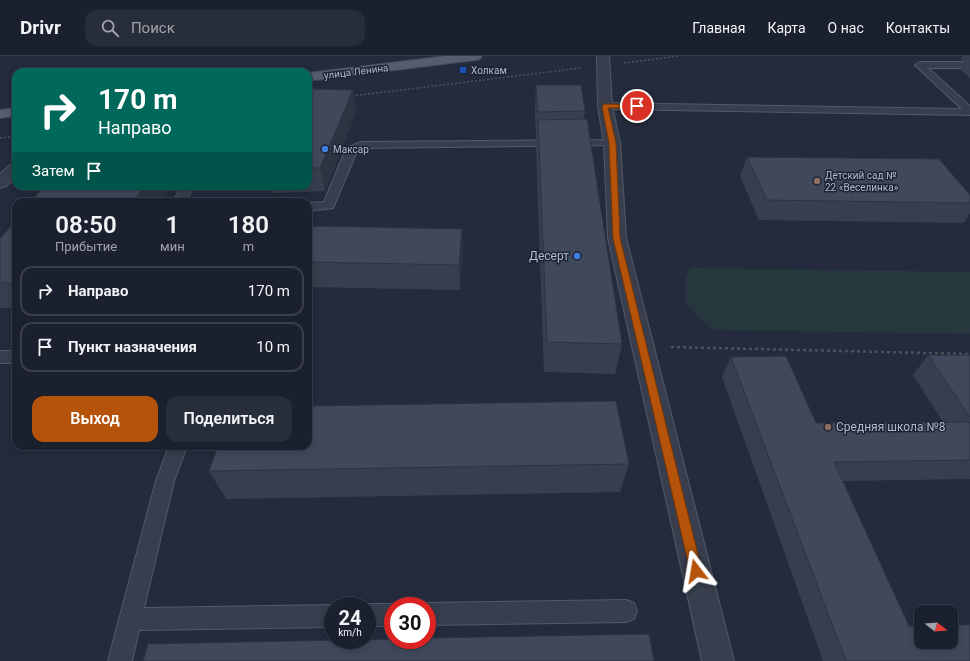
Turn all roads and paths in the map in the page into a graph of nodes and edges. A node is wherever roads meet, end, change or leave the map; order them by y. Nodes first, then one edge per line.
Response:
1 (476, 56) edge
2 (679, 56) edge
3 (603, 61) edge
4 (970, 65) edge
5 (312, 76) edge
6 (347, 96) edge
7 (605, 106) junction
8 (12, 112) edge
9 (970, 112) edge
10 (0, 114) edge
11 (12, 136) edge
12 (0, 138) edge
13 (612, 143) junction
14 (12, 172) edge
15 (0, 183) edge
16 (312, 207) edge
17 (643, 347) junction
18 (970, 354) edge
19 (0, 357) edge
20 (12, 357) edge
21 (176, 450) edge
22 (626, 611) dead end
23 (436, 614) edge
24 (324, 616) edge
25 (131, 619) junction
26 (120, 661) edge
27 (718, 661) edge

1 - 5 main road, улица Ленина
2 - 3 path
3 - 6 path
3 - 7 street
4 - 9 lane
7 - 9 lane
7 - 13 street
8 - 10 main road
11 - 12 path
13 - 16 lane
13 - 17 street
14 - 15 street
17 - 18 path
17 - 27 street
19 - 20 lane
21 - 25 lane
22 - 23 lane
24 - 25 lane
25 - 26 lane

